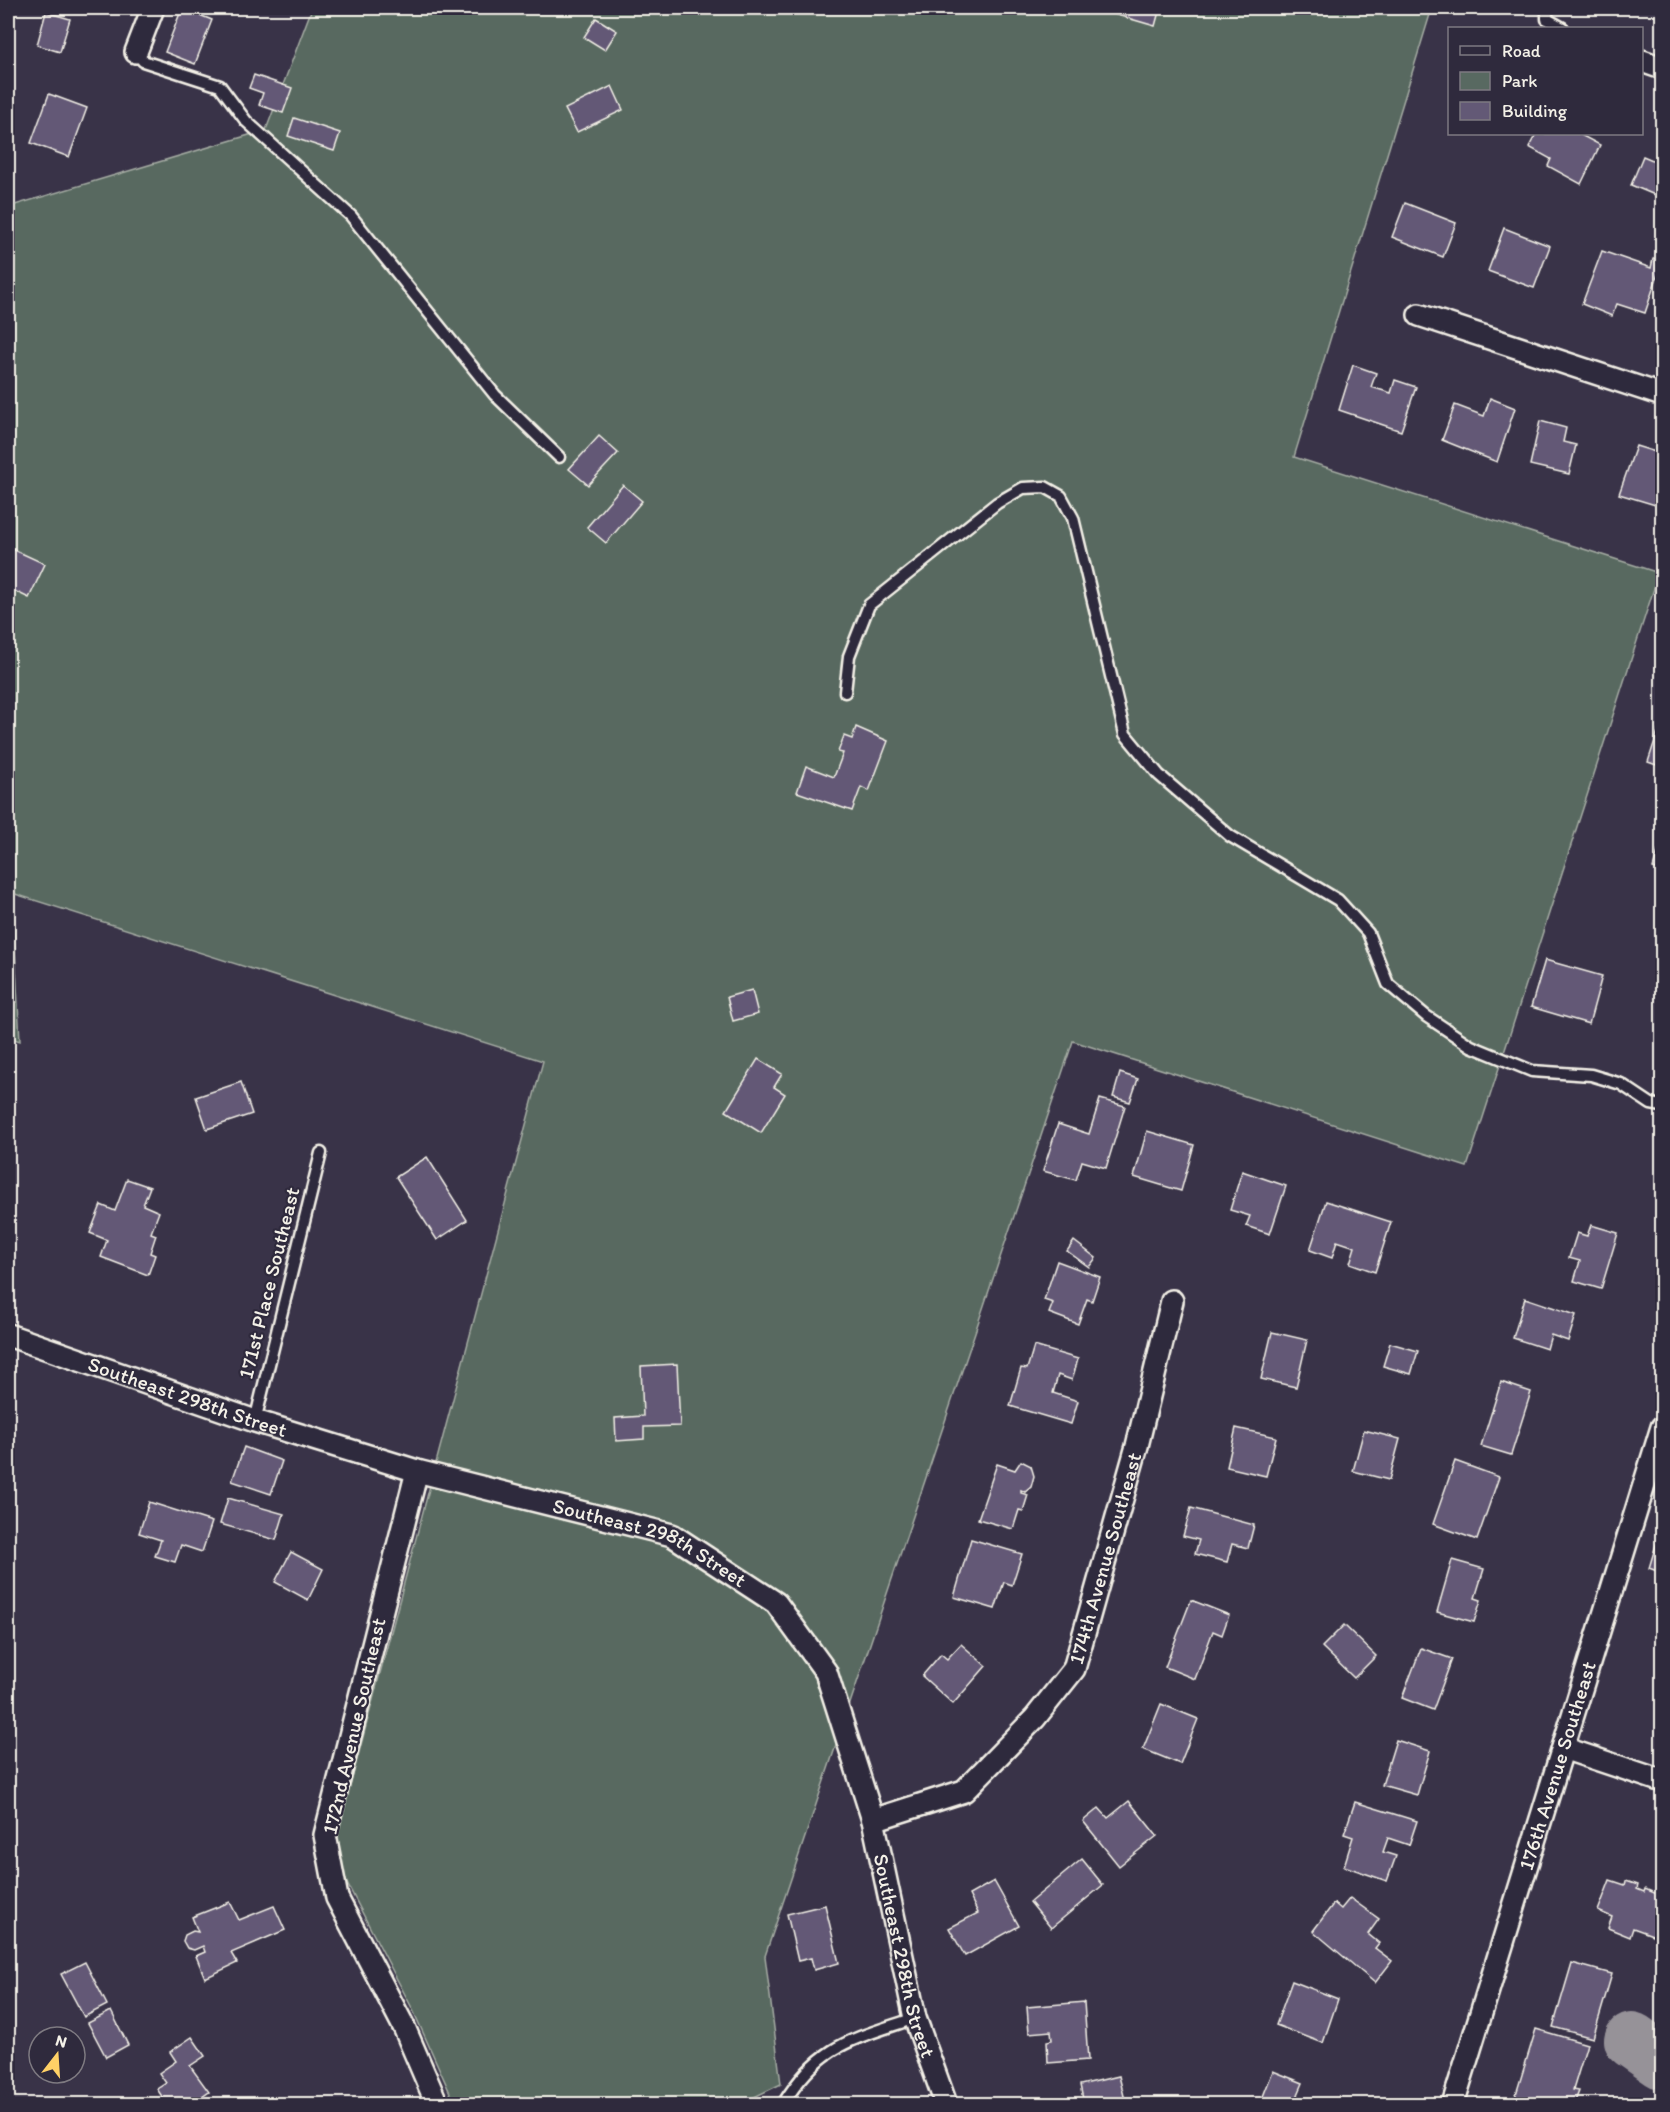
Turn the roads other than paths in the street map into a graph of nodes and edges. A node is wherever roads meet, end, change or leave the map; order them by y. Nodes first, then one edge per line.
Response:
1 (153, 8) edge
2 (1546, 8) edge
3 (1561, 27) edge
4 (136, 52) joint
5 (1643, 62) edge
6 (1662, 68) edge
7 (1419, 315) dead end
8 (1662, 395) edge
9 (559, 457) dead end
10 (845, 692) dead end
11 (1662, 1106) edge
12 (321, 1153) dead end
13 (1173, 1301) dead end
14 (8, 1335) edge
15 (255, 1421) junction
16 (1662, 1427) edge
17 (417, 1471) junction
18 (1563, 1748) junction
19 (1662, 1781) edge
20 (873, 1820) junction
21 (915, 2018) junction
22 (437, 2104) edge
23 (783, 2104) edge
24 (946, 2104) edge
25 (1453, 2104) edge

1 - 4 street
2 - 3 lane
4 - 9 lane
5 - 6 street
7 - 8 street
10 - 11 lane
12 - 15 lane, 171st Place Southeast
13 - 20 street, 174th Avenue Southeast
14 - 15 street, Southeast 298th Street
15 - 17 street, Southeast 298th Street
16 - 18 street, 176th Avenue Southeast
17 - 20 street, Southeast 298th Street
17 - 22 street, 172nd Avenue Southeast
18 - 19 street
18 - 25 street, 176th Avenue Southeast
20 - 21 street, Southeast 298th Street
21 - 23 lane
21 - 24 street, Southeast 298th Street

